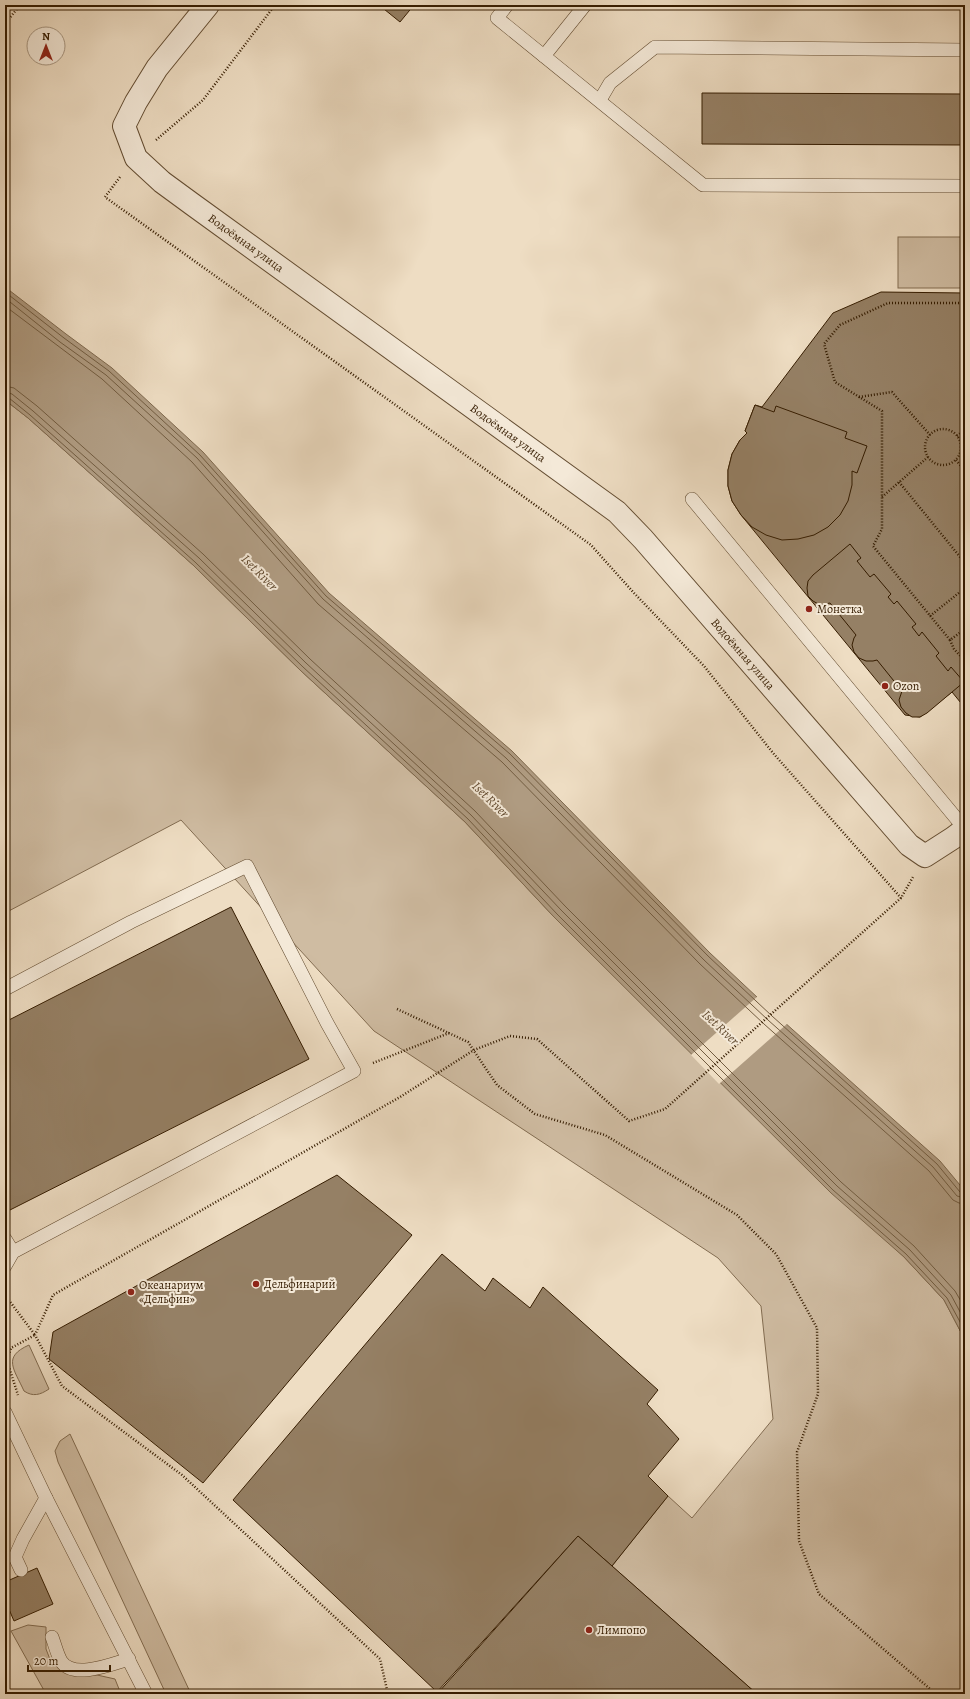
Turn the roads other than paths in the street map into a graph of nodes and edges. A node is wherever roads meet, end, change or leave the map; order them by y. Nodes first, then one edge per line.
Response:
1 (208, 5) edge
2 (507, 5) edge
3 (585, 5) edge
4 (965, 50) edge
5 (544, 56) junction
6 (600, 100) junction
7 (965, 186) edge
8 (692, 499) dead end
9 (965, 829) edge
10 (5, 989) edge
11 (5, 1239) edge
12 (12, 1252) junction
13 (5, 1266) edge
14 (5, 1412) edge
15 (46, 1498) junction
16 (20, 1570) dead end
17 (52, 1638) dead end
18 (129, 1659) junction
19 (146, 1694) edge

1 - 9 street, Водоёмная улица
2 - 5 lane
3 - 5 lane
4 - 6 lane
5 - 6 lane
6 - 7 lane
8 - 9 lane
10 - 12 lane
11 - 12 lane
12 - 13 lane
14 - 15 lane
15 - 16 lane
15 - 18 lane
17 - 18 lane
18 - 19 lane

